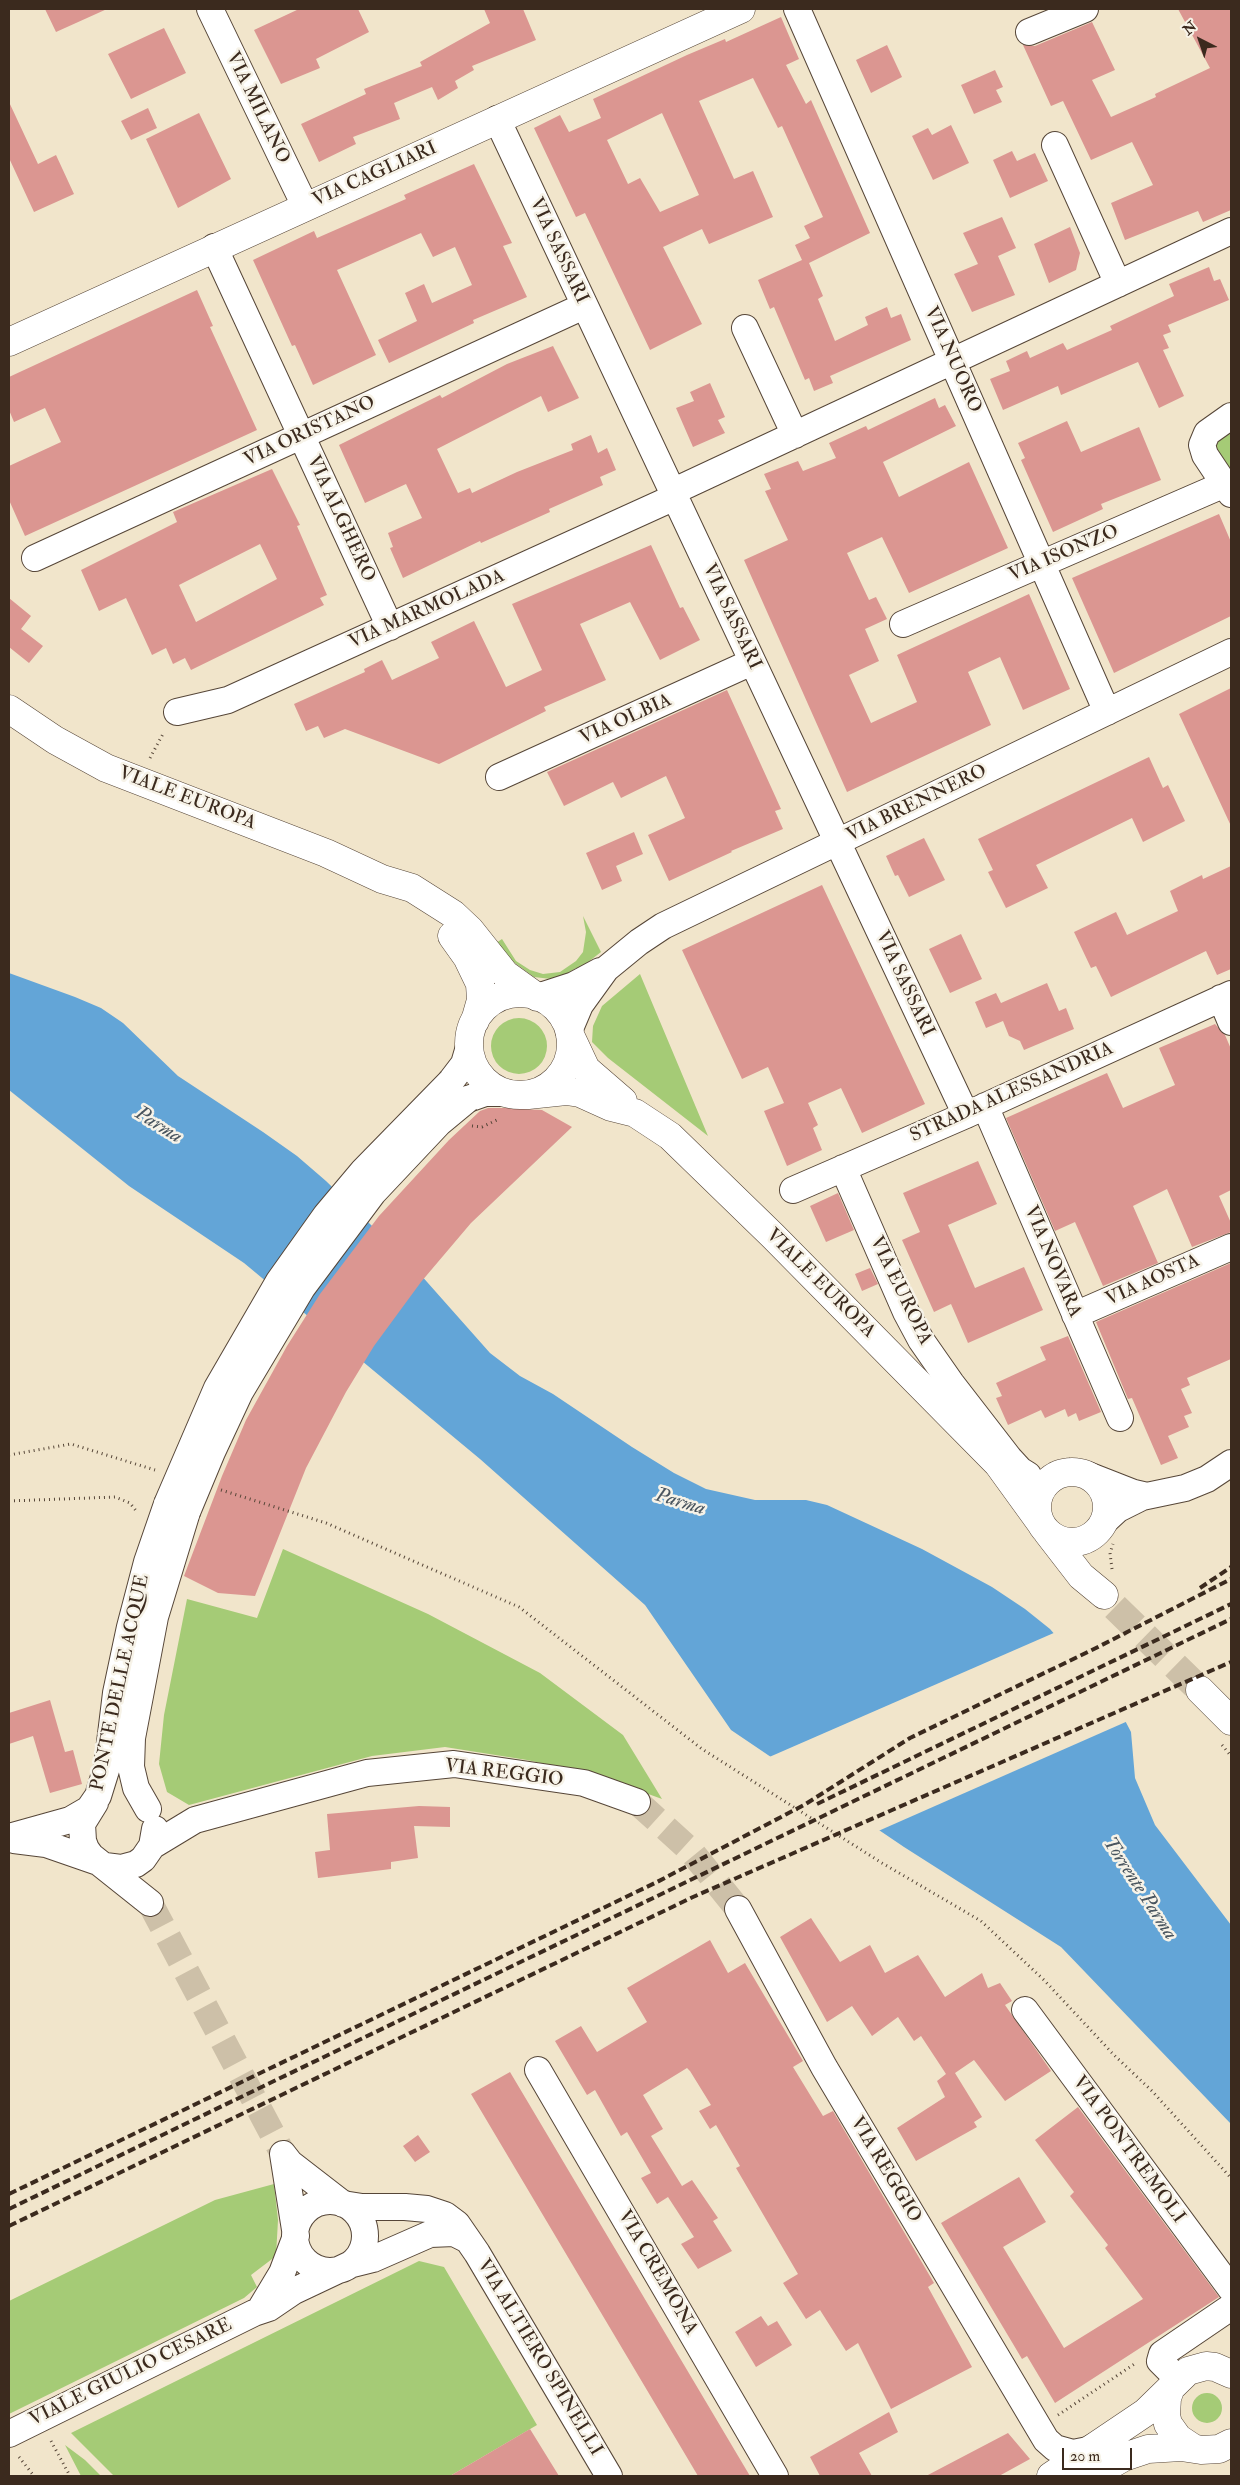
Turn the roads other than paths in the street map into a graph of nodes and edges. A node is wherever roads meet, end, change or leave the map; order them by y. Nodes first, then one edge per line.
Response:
1 (210, 9) edge
2 (741, 9) edge
3 (797, 9) edge
4 (1085, 9) edge
5 (1029, 32) dead end
6 (497, 120) junction
7 (1055, 145) dead end
8 (305, 206) junction
9 (1231, 232) edge
10 (214, 248) junction
11 (1118, 284) junction
12 (584, 306) junction
13 (745, 328) dead end
14 (9, 342) edge
15 (952, 361) junction
16 (1231, 416) edge
17 (795, 435) junction
18 (301, 436) junction
19 (1228, 489) edge
20 (673, 494) junction
21 (35, 558) dead end
22 (1042, 564) junction
23 (903, 624) dead end
24 (390, 627) junction
25 (1231, 652) edge
26 (752, 662) junction
27 (1108, 712) junction
28 (12, 718) edge
29 (170, 721) road end
30 (499, 777) dead end
31 (837, 843) junction
32 (372, 875) junction
33 (610, 965) junction
34 (1226, 996) edge
35 (537, 997) junction
36 (475, 1021) junction
37 (1231, 1022) edge
38 (569, 1031) junction
39 (469, 1047) junction
40 (462, 1101) junction
41 (511, 1102) junction
42 (975, 1110) junction
43 (635, 1112) junction
44 (843, 1168) junction
45 (793, 1190) dead end
46 (1231, 1247) edge
47 (1075, 1315) junction
48 (1120, 1418) dead end
49 (1231, 1463) edge
50 (998, 1464) junction
51 (1076, 1474) junction
52 (1028, 1475) junction
53 (1147, 1496) junction
54 (177, 1508) junction
55 (1042, 1526) junction
56 (1107, 1530) junction
57 (1200, 1690) tunnel mouth
58 (1228, 1718) edge
59 (637, 1802) tunnel mouth
60 (89, 1809) junction
61 (150, 1812) junction
62 (195, 1820) junction
63 (9, 1838) edge
64 (150, 1850) junction
65 (102, 1864) junction
66 (738, 1909) tunnel mouth
67 (1026, 2010) dead end
68 (538, 2070) dead end
69 (343, 2204) junction
70 (296, 2236) junction
71 (468, 2240) junction
72 (345, 2267) junction
73 (1231, 2289) edge
74 (1231, 2308) edge
75 (254, 2313) junction
76 (1223, 2367) edge
77 (1174, 2384) junction
78 (1039, 2427) junction
79 (1231, 2443) edge
80 (13, 2444) edge
81 (1097, 2445) junction
82 (1201, 2450) junction
83 (1231, 2462) edge
84 (609, 2476) edge
85 (775, 2476) edge
86 (1050, 2476) edge
87 (1091, 2476) edge

1 - 8 street, VIA MILANO
2 - 6 main road, VIA CAGLIARI
3 - 15 street, VIA NUORO
4 - 5 street
6 - 8 main road, VIA CAGLIARI
6 - 12 street, VIA SASSARI
7 - 11 street
8 - 10 main road, VIA CAGLIARI
9 - 11 street, VIA MARMOLADA
10 - 14 main road, VIA CAGLIARI
10 - 18 street, VIA ALGHERO
11 - 15 street, VIA MARMOLADA
12 - 18 street, VIA ORISTANO
12 - 20 street, VIA SASSARI
13 - 17 street
15 - 17 street, VIA MARMOLADA
15 - 22 street, VIA NUORO
16 - 19 street
17 - 20 street, VIA MARMOLADA
18 - 21 street, VIA ORISTANO
18 - 24 street, VIA ALGHERO
19 - 22 street, VIA ISONZO
20 - 24 street, VIA MARMOLADA
20 - 26 street, VIA SASSARI
22 - 23 street, VIA ISONZO
22 - 27 street, VIA NUORO
24 - 29 street, VIA MARMOLADA
25 - 27 street, VIA BRENNERO
26 - 30 street, VIA OLBIA
26 - 31 street, VIA SASSARI
27 - 31 street, VIA BRENNERO
28 - 32 main road, VIALE EUROPA
31 - 33 street, VIA BRENNERO
31 - 42 street, VIA SASSARI
32 - 35 main road, VIALE EUROPA
32 - 36 main road, VIALE EUROPA
33 - 35 street, VIA BRENNERO
33 - 38 street, VIA BRENNERO
34 - 37 street
34 - 42 street, STRADA ALESSANDRIA
35 - 36 main road
35 - 38 main road
36 - 39 main road
38 - 41 main road
38 - 43 main road, VIALE EUROPA
39 - 40 street
39 - 41 main road
40 - 41 street
40 - 54 street, bridge
41 - 43 main road, VIALE EUROPA
42 - 44 street, STRADA ALESSANDRIA
42 - 47 street, VIA NOVARA
43 - 50 main road, VIALE EUROPA
44 - 45 street, STRADA ALESSANDRIA
44 - 52 street, VIA EUROPA
46 - 47 street, VIA AOSTA
47 - 48 street, VIA NOVARA
49 - 53 street
50 - 52 main road
50 - 55 main road
51 - 52 main road
51 - 53 street
51 - 55 main road
51 - 56 main road
53 - 56 street
54 - 60 street, PONTE DELLE ACQUE
54 - 61 street, PONTE DELLE ACQUE
55 - 56 main road
55 - 56 main road
57 - 58 main road
59 - 62 street, VIA REGGIO
60 - 61 street, VIA REGGIO
60 - 63 street, VIA REGGIO
60 - 65 street
61 - 62 street, VIA REGGIO
61 - 64 street
62 - 64 street, VIA REGGIO
63 - 65 street, VIA REGGIO
64 - 65 street, VIA REGGIO
64 - 65 street
66 - 78 street, VIA REGGIO
67 - 73 street, VIA PONTREMOLI
68 - 85 street, VIA CREMONA
69 - 70 street
69 - 70 street
69 - 71 street, VIA ALTIERO SPINELLI
69 - 72 street
70 - 72 street
70 - 75 street
71 - 72 street
71 - 84 street, VIA ALTIERO SPINELLI
72 - 75 street, VIALE GIULIO CESARE
74 - 77 street
75 - 80 street, VIALE GIULIO CESARE
76 - 77 main road
77 - 81 main road
77 - 82 main road
78 - 81 street, VIA REGGIO
78 - 86 street, VIA REGGIO
79 - 82 main road
81 - 86 main road
82 - 83 street
82 - 87 main road

